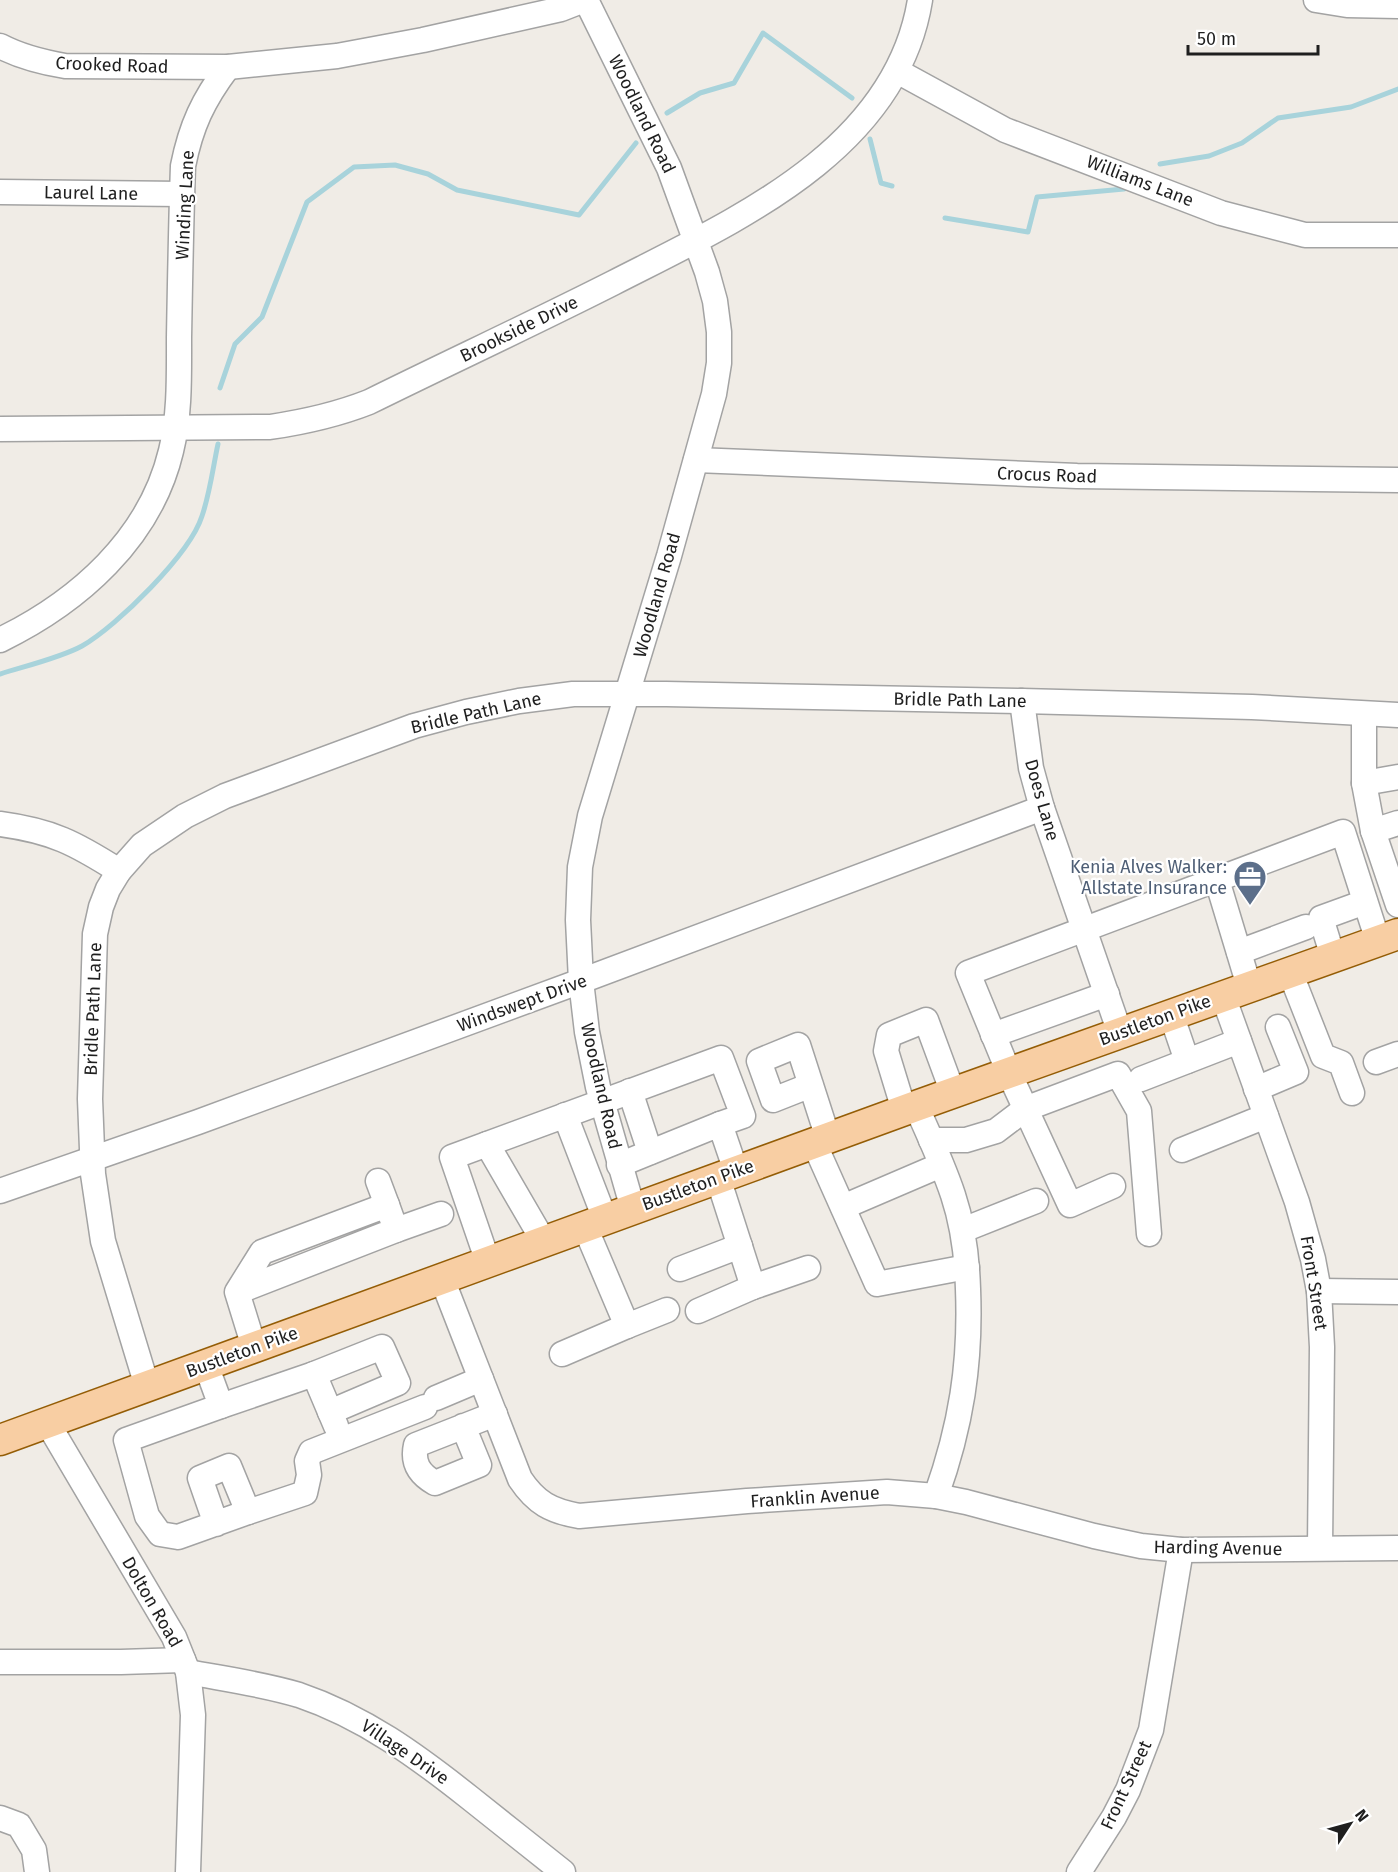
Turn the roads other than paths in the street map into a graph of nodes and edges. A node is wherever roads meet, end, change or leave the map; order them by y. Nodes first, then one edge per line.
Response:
1 (585, 0) edge
2 (920, 0) edge
3 (1316, 0) edge
4 (1398, 6) edge
5 (0, 46) edge
6 (228, 67) junction
7 (897, 71) junction
8 (0, 192) edge
9 (182, 194) junction
10 (1398, 236) edge
11 (696, 241) junction
12 (175, 428) junction
13 (0, 429) edge
14 (696, 460) junction
15 (1398, 480) edge
16 (0, 640) edge
17 (628, 694) junction
18 (1022, 702) junction
19 (1364, 714) junction
20 (1398, 715) edge
21 (1398, 777) edge
22 (1364, 783) junction
23 (1042, 808) junction
24 (1398, 823) edge
25 (0, 824) edge
26 (1373, 831) junction
27 (119, 871) junction
28 (1217, 880) junction
29 (1365, 902) junction
30 (1313, 922) junction
31 (1395, 922) edge
32 (1085, 931) junction
33 (1239, 952) junction
34 (1333, 957) junction
35 (1290, 972) junction
36 (581, 981) junction
37 (1236, 991) junction
38 (1107, 994) junction
39 (1171, 1014) junction
40 (1278, 1027) dead end
41 (1120, 1033) junction
42 (993, 1035) junction
43 (1239, 1041) junction
44 (1080, 1048) junction
45 (1187, 1061) junction
46 (1009, 1073) junction
47 (1141, 1079) dead end
48 (1092, 1084) junction
49 (811, 1086) dead end
50 (1256, 1089) junction
51 (630, 1091) junction
52 (953, 1093) junction
53 (1352, 1093) dead end
54 (601, 1101) junction
55 (910, 1108) junction
56 (1025, 1109) junction
57 (565, 1115) junction
58 (1266, 1116) junction
59 (720, 1124) junction
60 (931, 1140) junction
61 (821, 1141) junction
62 (487, 1144) junction
63 (1182, 1150) dead end
64 (650, 1152) junction
65 (93, 1159) junction
66 (619, 1165) junction
67 (941, 1165) junction
68 (727, 1175) junction
69 (378, 1180) dead end
70 (1113, 1186) dead end
71 (0, 1191) edge
72 (1036, 1201) dead end
73 (387, 1206) junction
74 (843, 1207) junction
75 (633, 1209) junction
76 (441, 1214) dead end
77 (595, 1223) junction
78 (396, 1230) junction
79 (963, 1230) junction
80 (1149, 1234) dead end
81 (544, 1242) junction
82 (740, 1246) junction
83 (488, 1262) junction
84 (967, 1267) junction
85 (808, 1268) dead end
86 (680, 1269) dead end
87 (442, 1279) junction
88 (753, 1287) junction
89 (1319, 1291) junction
90 (237, 1292) junction
91 (1398, 1292) edge
92 (668, 1310) dead end
93 (698, 1311) dead end
94 (627, 1326) junction
95 (254, 1347) junction
96 (562, 1354) dead end
97 (206, 1365) junction
98 (314, 1374) junction
99 (481, 1379) junction
100 (147, 1386) junction
101 (221, 1406) junction
102 (330, 1412) junction
103 (495, 1414) junction
104 (47, 1422) junction
105 (463, 1426) junction
106 (0, 1440) edge
107 (341, 1440) junction
108 (509, 1452) junction
109 (479, 1465) junction
110 (936, 1496) junction
111 (248, 1512) junction
112 (216, 1524) junction
113 (1320, 1548) junction
114 (1398, 1548) edge
115 (1181, 1550) junction
116 (0, 1662) edge
117 (185, 1666) junction
118 (0, 1818) edge
119 (37, 1872) edge
120 (188, 1872) edge
121 (563, 1872) edge
122 (1079, 1872) edge

1 - 6 street
1 - 11 street, Woodland Road
2 - 7 street, Brookside Drive
3 - 4 street
5 - 6 street, Crooked Road
6 - 9 street, Winding Lane
7 - 10 street, Williams Lane
7 - 11 street, Brookside Drive
8 - 9 street, Laurel Lane
9 - 12 street, Winding Lane
11 - 12 street, Brookside Drive
11 - 14 street, Woodland Road
12 - 13 street, Brookside Drive
12 - 16 street, Winding Lane
14 - 15 street, Crocus Road
14 - 17 street, Woodland Road
17 - 18 street, Bridle Path Lane
17 - 27 street, Bridle Path Lane
17 - 36 street, Woodland Road
18 - 19 street, Bridle Path Lane
18 - 23 street, Does Lane
19 - 20 street, Bridle Path Lane
19 - 22 street
21 - 22 street
22 - 26 street
23 - 32 street, Does Lane
23 - 36 street, Windswept Drive
24 - 26 street
25 - 27 street
26 - 31 street
27 - 65 street, Bridle Path Lane
28 - 29 street
28 - 32 street
28 - 33 street, Front Street
29 - 30 street
29 - 31 street
30 - 33 street
30 - 34 street
31 - 34 main road, Bustleton Pike
32 - 38 street, Does Lane
32 - 42 street
33 - 37 street, Front Street
34 - 35 main road, Bustleton Pike
35 - 37 main road, Bustleton Pike
35 - 53 street
36 - 54 street, Woodland Road
36 - 65 street, Windswept Drive
37 - 39 main road, Bustleton Pike
37 - 43 street, Front Street
38 - 41 street, Does Lane
38 - 42 street
39 - 41 main road, Bustleton Pike
39 - 45 street
40 - 50 street
41 - 44 main road, Bustleton Pike
42 - 46 street
43 - 45 street
43 - 50 street, Front Street
44 - 46 main road, Bustleton Pike
44 - 48 street
45 - 47 street
46 - 52 main road, Bustleton Pike
46 - 56 street
48 - 56 street
48 - 80 street
49 - 61 street
50 - 58 street, Front Street
51 - 54 street
51 - 59 street
51 - 64 street
52 - 55 main road, Bustleton Pike
52 - 55 street
54 - 57 street
54 - 66 street, Woodland Road
55 - 60 street
55 - 61 main road, Bustleton Pike
56 - 60 street
56 - 70 street
57 - 62 street
57 - 77 street
58 - 63 street
58 - 89 street, Front Street
59 - 64 street
59 - 68 street
60 - 67 street
61 - 68 main road, Bustleton Pike
61 - 74 street
62 - 81 street
62 - 83 street
64 - 66 street
65 - 71 street, Windswept Drive
65 - 100 street, Bridle Path Lane
66 - 75 street, Woodland Road
67 - 74 street
67 - 79 street
68 - 75 main road, Bustleton Pike
68 - 82 street
69 - 73 street
72 - 79 street
73 - 78 street
73 - 90 street
74 - 84 street
75 - 77 main road, Bustleton Pike
76 - 78 street
77 - 81 main road, Bustleton Pike
77 - 94 street
78 - 90 street
79 - 84 street
81 - 83 main road, Bustleton Pike
82 - 86 street
82 - 88 street
83 - 87 main road, Bustleton Pike
84 - 110 street
85 - 88 street
87 - 95 main road, Bustleton Pike
87 - 99 street, Franklin Avenue
88 - 93 street
89 - 91 street
89 - 113 street, Front Street
90 - 95 street
92 - 94 street
94 - 96 street
95 - 97 main road, Bustleton Pike
97 - 100 main road, Bustleton Pike
97 - 101 street
98 - 101 street
98 - 102 street
98 - 102 street
99 - 103 street, Franklin Avenue
99 - 107 street
100 - 104 main road, Bustleton Pike
101 - 112 street
102 - 107 street
103 - 105 street
103 - 108 street, Franklin Avenue
104 - 106 main road, Bustleton Pike
104 - 117 street, Dolton Road
105 - 109 street
105 - 109 street
107 - 111 street
108 - 109 street
108 - 110 street, Franklin Avenue
110 - 115 street, Harding Avenue
111 - 112 street
111 - 112 street
113 - 114 street, Harding Avenue
113 - 115 street, Harding Avenue
115 - 122 street, Front Street
116 - 117 street, Village Drive
117 - 120 street, Dolton Road
117 - 121 street, Village Drive
118 - 119 street

